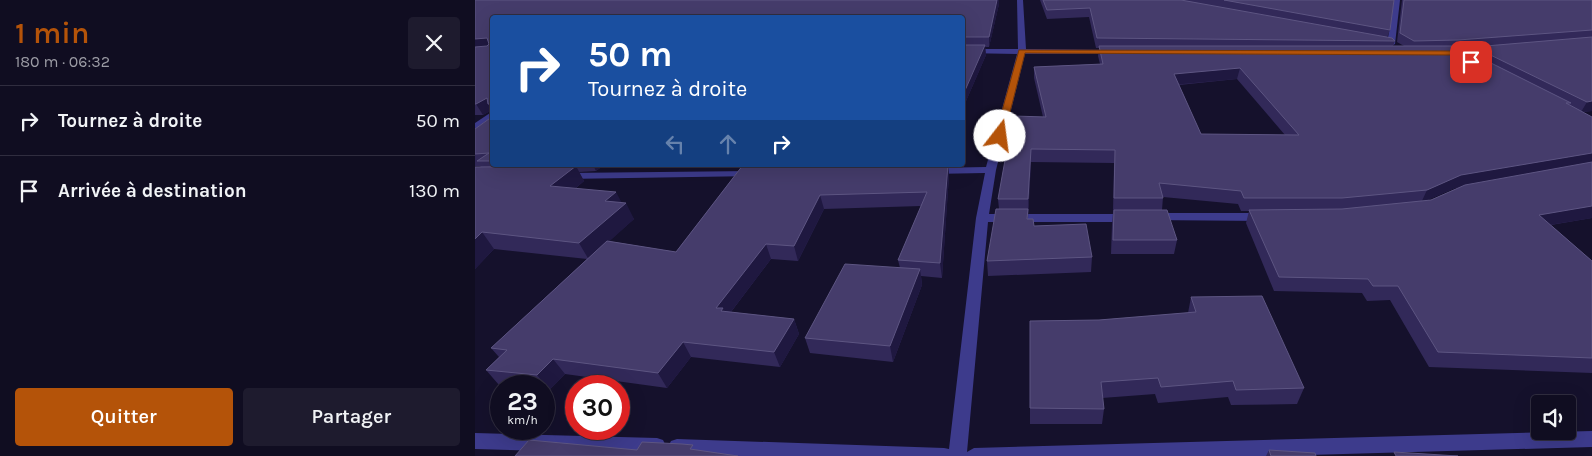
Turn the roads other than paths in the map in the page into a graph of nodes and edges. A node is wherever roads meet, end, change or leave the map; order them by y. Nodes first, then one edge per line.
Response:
1 (1020, 0) edge
2 (1397, 0) edge
3 (1382, 42) edge
4 (1391, 44) junction
5 (1400, 49) edge
6 (965, 51) edge
7 (1022, 51) junction
8 (1121, 52) edge
9 (490, 116) edge
10 (475, 128) edge
11 (991, 170) junction
12 (921, 171) edge
13 (763, 174) edge
14 (554, 176) edge
15 (1278, 217) edge
16 (982, 218) junction
17 (1592, 439) edge
18 (475, 441) edge
19 (944, 456) edge
20 (957, 456) edge
21 (974, 456) edge

1 - 7 street
2 - 4 street
3 - 4 street
4 - 5 street
6 - 7 street
7 - 8 street
7 - 11 street
9 - 10 street
11 - 12 street
11 - 16 street
13 - 14 street
15 - 16 street
16 - 20 street
17 - 21 street
18 - 19 street

